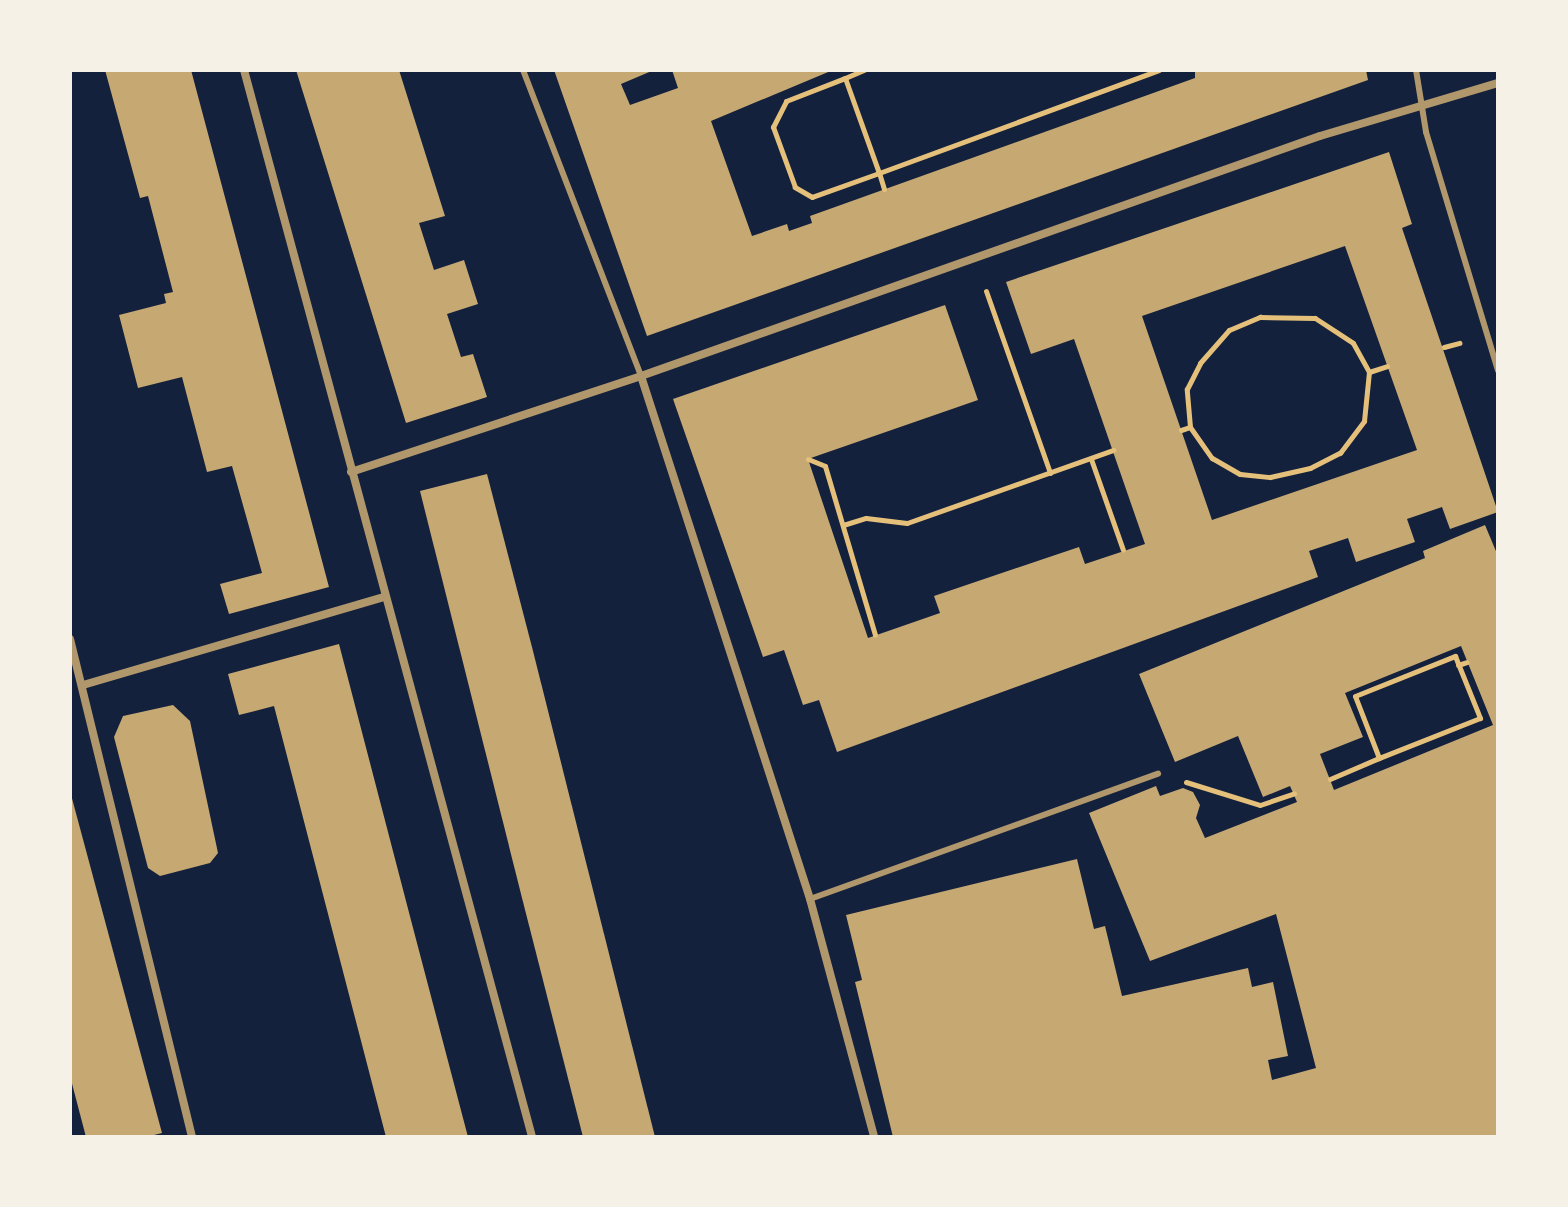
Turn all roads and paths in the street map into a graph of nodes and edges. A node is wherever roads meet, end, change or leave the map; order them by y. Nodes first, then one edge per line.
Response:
1 (244, 70) edge
2 (523, 70) edge
3 (864, 70) edge
4 (1159, 70) edge
5 (1416, 70) edge
6 (1152, 71) edge
7 (845, 78) junction
8 (1498, 83) edge
9 (1421, 105) junction
10 (879, 173) junction
11 (884, 189) dead end
12 (986, 291) dead end
13 (1387, 366) dead end
14 (1498, 370) edge
15 (1369, 372) junction
16 (641, 376) junction
17 (1190, 427) junction
18 (1181, 430) dead end
19 (1113, 450) dead end
20 (808, 459) dead end
21 (1091, 459) junction
22 (351, 472) junction
23 (1050, 473) junction
24 (843, 525) junction
25 (1123, 550) dead end
26 (384, 597) junction
27 (875, 635) dead end
28 (70, 639) edge
29 (1467, 662) dead end
30 (1458, 665) junction
31 (83, 685) junction
32 (1379, 758) junction
33 (1158, 774) joint
34 (1330, 779) dead end
35 (1294, 793) dead end
36 (810, 899) junction
37 (192, 1137) edge
38 (532, 1137) edge
39 (874, 1137) edge

1 - 22 street
2 - 16 lane
3 - 7 path
4 - 6 path
5 - 9 lane
6 - 10 path
7 - 10 path
7 - 10 path
8 - 9 street
9 - 14 lane
9 - 16 street
10 - 11 path
12 - 23 path
13 - 15 path
15 - 17 path
15 - 17 path
16 - 22 street
16 - 36 street
17 - 18 path
19 - 21 path
20 - 24 path
21 - 23 path
21 - 25 path
22 - 26 street
23 - 24 path
24 - 27 path
26 - 31 street
26 - 38 street
28 - 31 street
29 - 30 path
30 - 32 path
30 - 32 path
31 - 37 street
32 - 34 path
33 - 35 path
33 - 36 lane
36 - 39 street

